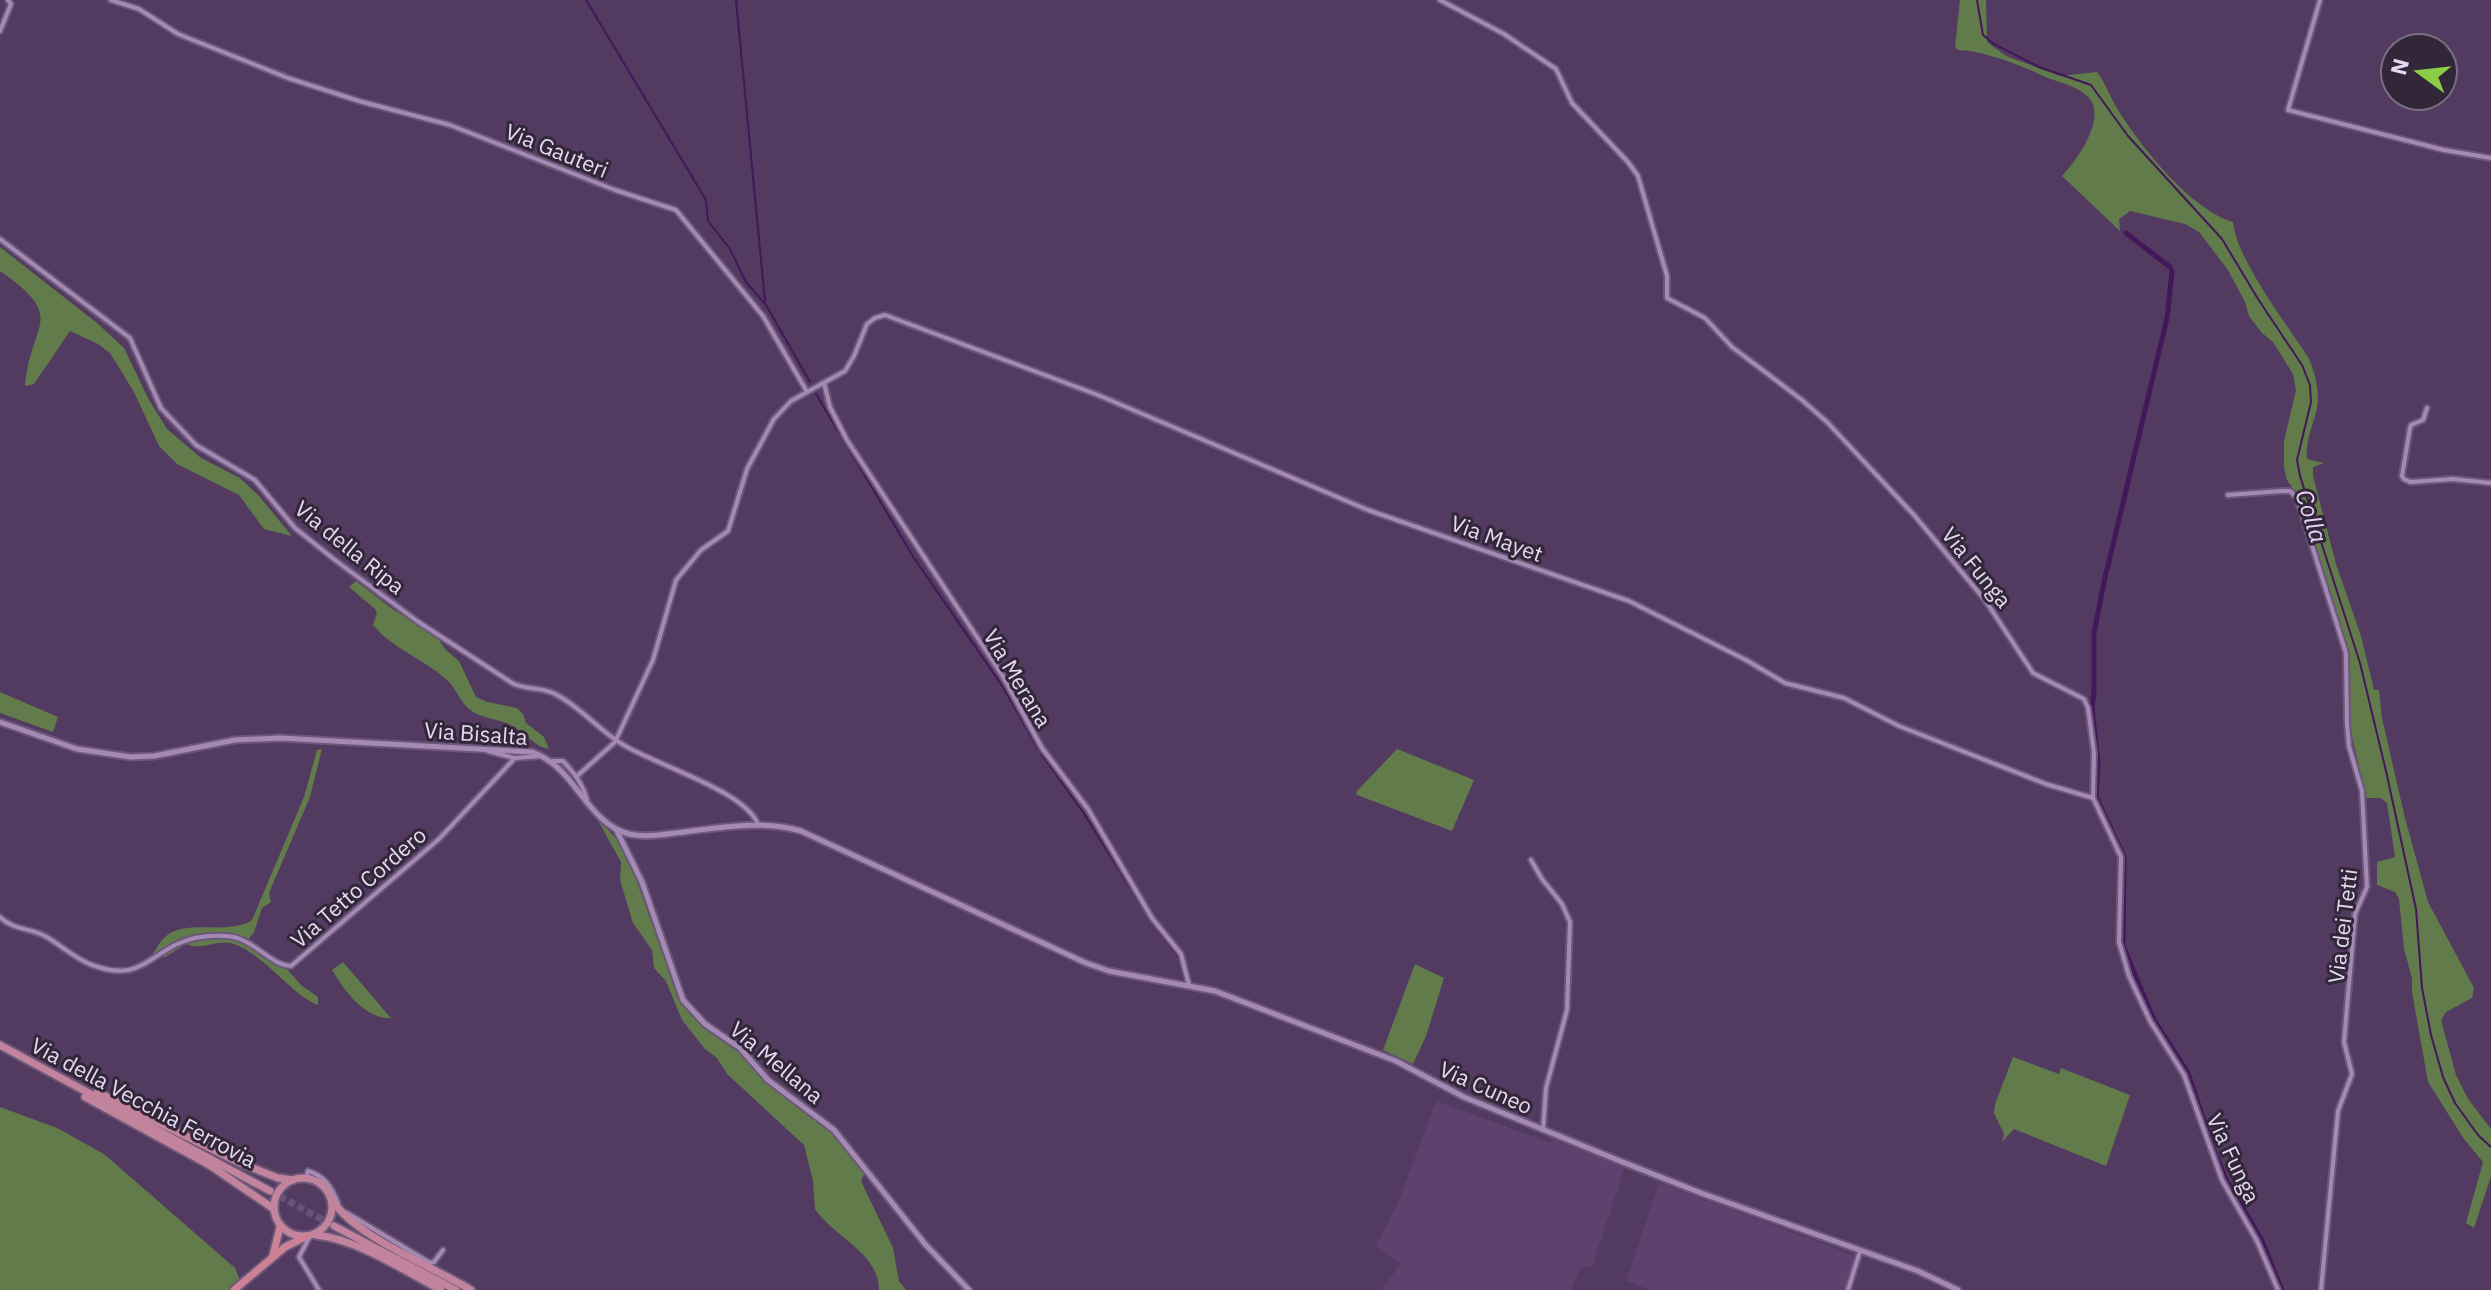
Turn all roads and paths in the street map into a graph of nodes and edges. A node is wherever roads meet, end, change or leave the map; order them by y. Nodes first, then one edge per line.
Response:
1 (8, 0) edge
2 (111, 0) edge
3 (1440, 0) edge
4 (2320, 0) edge
5 (0, 31) edge
6 (2491, 158) edge
7 (0, 239) edge
8 (824, 383) junction
9 (806, 390) junction
10 (2427, 408) dead end
11 (2491, 483) edge
12 (2228, 495) dead end
13 (0, 722) edge
14 (615, 739) junction
15 (486, 750) junction
16 (543, 756) junction
17 (515, 758) junction
18 (553, 761) junction
19 (577, 776) junction
20 (2093, 798) junction
21 (587, 800) junction
22 (758, 824) junction
23 (615, 828) junction
24 (1531, 860) dead end
25 (0, 917) edge
26 (1189, 985) junction
27 (0, 1045) edge
28 (40, 1067) junction
29 (1543, 1130) junction
30 (306, 1178) junction
31 (293, 1180) junction
32 (270, 1191) tunnel mouth
33 (330, 1196) junction
34 (274, 1209) junction
35 (334, 1226) tunnel mouth
36 (280, 1227) junction
37 (310, 1236) junction
38 (443, 1250) dead end
39 (1860, 1251) junction
40 (271, 1261) junction
41 (234, 1290) edge
42 (319, 1290) edge
43 (441, 1290) edge
44 (456, 1290) edge
45 (471, 1290) edge
46 (969, 1290) edge
47 (1848, 1290) edge
48 (1958, 1290) edge
49 (2278, 1290) edge
50 (2321, 1290) edge

1 - 5 street
2 - 9 street, Via Gauteri
3 - 20 street, Via Funga
4 - 6 street
7 - 14 street, Via della Ripa
8 - 9 street
8 - 20 street, Via Mayet
8 - 26 street, Via Merana
9 - 14 street
10 - 11 street
12 - 50 street, Via dei Tetti
13 - 15 street, Via Bisalta
14 - 19 street
14 - 22 street, Via della Ripa
15 - 16 street, Via Bisalta
15 - 17 street
16 - 17 street
16 - 18 street, Via Bisalta
17 - 25 street, Via Tetto Cordero
18 - 19 street
18 - 21 street, Via Bisalta
19 - 21 street
20 - 49 street, Via Funga
21 - 23 street, Via Bisalta
22 - 23 street
22 - 26 street, Via Cuneo
23 - 46 street, Via Mellana
24 - 29 street
26 - 29 street, Via Cuneo
27 - 28 main road, Via della Vecchia Ferrovia
28 - 31 main road
28 - 32 main road, Via della Vecchia Ferrovia
28 - 34 main road
29 - 39 street, Via Cuneo
30 - 31 main road
30 - 33 main road
30 - 38 street
31 - 34 main road
33 - 37 main road
33 - 45 main road
34 - 36 main road
35 - 44 main road
36 - 37 main road
36 - 40 highway
37 - 40 highway
37 - 42 street
37 - 43 main road
39 - 47 street
39 - 48 street, Via Cuneo
40 - 41 highway

